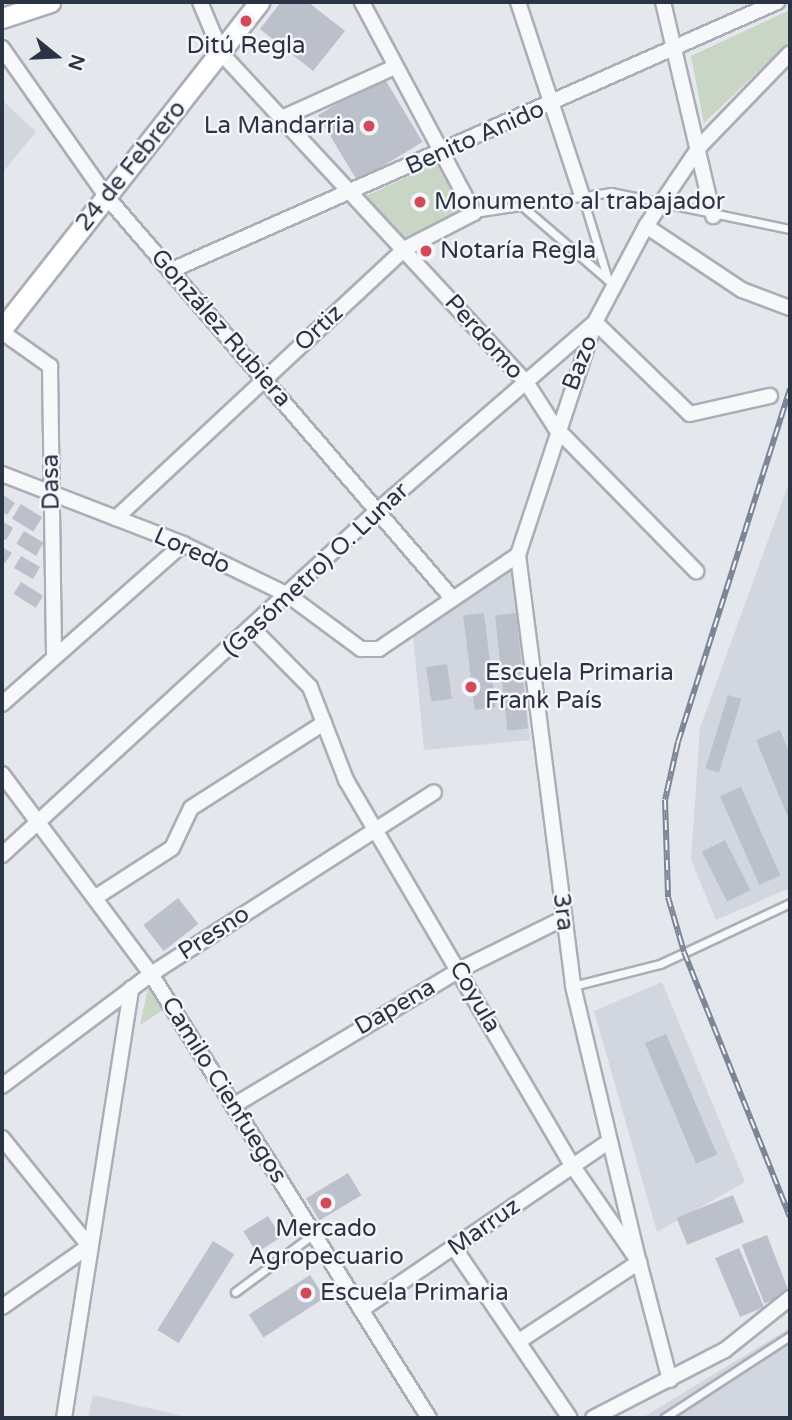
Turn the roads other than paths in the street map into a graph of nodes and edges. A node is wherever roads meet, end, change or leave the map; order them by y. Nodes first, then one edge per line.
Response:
1 (50, 2) edge
2 (200, 2) edge
3 (259, 2) edge
4 (362, 2) edge
5 (518, 2) edge
6 (663, 2) edge
7 (777, 2) edge
8 (2, 18) edge
9 (2, 48) edge
10 (672, 51) junction
11 (790, 53) edge
12 (222, 54) junction
13 (395, 68) junction
14 (552, 104) junction
15 (282, 118) junction
16 (700, 146) junction
17 (444, 152) junction
18 (352, 192) junction
19 (582, 195) junction
20 (106, 196) junction
21 (663, 201) junction
22 (522, 205) junction
23 (474, 213) junction
24 (713, 216) junction
25 (646, 226) junction
26 (790, 229) edge
27 (404, 249) junction
28 (172, 270) junction
29 (612, 284) junction
30 (790, 308) edge
31 (595, 322) junction
32 (2, 330) edge
33 (265, 379) junction
34 (526, 382) junction
35 (770, 396) dead end
36 (555, 427) junction
37 (2, 474) edge
38 (51, 493) junction
39 (377, 511) junction
40 (116, 518) junction
41 (183, 544) junction
42 (518, 555) junction
43 (695, 571) dead end
44 (288, 595) junction
45 (452, 598) junction
46 (253, 629) junction
47 (54, 657) junction
48 (2, 704) edge
49 (324, 723) junction
50 (2, 774) edge
51 (434, 792) dead end
52 (42, 825) junction
53 (375, 830) junction
54 (2, 855) edge
55 (96, 897) junction
56 (790, 903) edge
57 (564, 918) junction
58 (459, 970) junction
59 (150, 974) junction
60 (573, 986) junction
61 (131, 988) junction
62 (2, 1086) edge
63 (233, 1106) junction
64 (2, 1138) edge
65 (607, 1143) junction
66 (572, 1165) junction
67 (315, 1232) junction
68 (89, 1246) junction
69 (455, 1248) junction
70 (639, 1262) junction
71 (235, 1292) dead end
72 (790, 1298) edge
73 (2, 1307) edge
74 (361, 1310) junction
75 (790, 1336) edge
76 (519, 1341) junction
77 (670, 1380) junction
78 (64, 1418) edge
79 (429, 1418) edge
80 (570, 1418) edge
81 (593, 1418) edge
82 (664, 1418) edge

1 - 8 main road
2 - 12 street, Perdomo
3 - 12 main road, 24 de Febrero
4 - 13 street
5 - 14 street
6 - 10 street
7 - 10 street, Benito Anido
9 - 20 street, González Rubiera
10 - 14 street, Benito Anido
10 - 16 street
11 - 16 street, Bazo
12 - 15 street, Perdomo
12 - 20 main road, 24 de Febrero
13 - 15 street
13 - 17 street
14 - 17 street, Benito Anido
14 - 19 street
15 - 18 street, Perdomo
16 - 21 street, Bazo
16 - 24 street
17 - 18 street, Benito Anido
17 - 23 street
18 - 27 street, Perdomo
18 - 28 street, Benito Anido
19 - 21 lane
19 - 22 lane
19 - 29 lane
20 - 28 street, González Rubiera
20 - 32 main road, 24 de Febrero
21 - 24 lane
21 - 25 street, Bazo
22 - 23 lane
22 - 29 lane
23 - 27 street, Ortiz
24 - 26 lane
25 - 29 street, Bazo
25 - 30 street
27 - 33 street, Ortiz
27 - 34 street, Perdomo
28 - 33 street, González Rubiera
29 - 31 street, Bazo
31 - 34 street, (Gasómetro) O. Lunar
31 - 35 street
31 - 36 street, Bazo
32 - 38 street, Dasa
33 - 39 street, González Rubiera
33 - 40 street, Ortiz
34 - 36 street, Perdomo
34 - 39 street, (Gasómetro) O. Lunar
36 - 42 street, Bazo
36 - 43 street, Perdomo
37 - 38 street, Loredo
38 - 40 street, Loredo
38 - 47 street, Dasa
39 - 44 street, (Gasómetro) O. Lunar
39 - 45 street, González Rubiera
40 - 41 street, Loredo
41 - 44 street, Loredo
41 - 47 street
42 - 45 street
42 - 57 street, 3ra
44 - 45 street, Loredo
44 - 46 street, (Gasómetro) O. Lunar
46 - 49 street, Coyula
46 - 52 street, (Gasómetro) O. Lunar
47 - 48 street
49 - 53 street, Coyula
49 - 55 street
50 - 52 street, Camilo Cienfuegos
51 - 53 street, Presno
52 - 54 street, (Gasómetro) O. Lunar
52 - 55 street, Camilo Cienfuegos
53 - 58 street, Coyula
53 - 59 street, Presno
55 - 59 street, Camilo Cienfuegos
56 - 60 lane
57 - 58 street, Dapena
57 - 60 street, 3ra
58 - 63 street, Dapena
58 - 66 street, Coyula
59 - 61 street, Presno
59 - 63 street, Camilo Cienfuegos
60 - 65 street, 3ra
61 - 62 street, Presno
61 - 68 street
63 - 67 street, Camilo Cienfuegos
64 - 68 street
65 - 66 street, Marruz
65 - 70 street, 3ra
66 - 69 street, Marruz
66 - 70 street, Coyula
67 - 71 lane
67 - 74 street, Camilo Cienfuegos
68 - 73 street
68 - 78 street
69 - 74 street, Marruz
69 - 76 street
70 - 76 street
70 - 77 street, Coyula
72 - 77 street
74 - 79 street, Camilo Cienfuegos
75 - 82 lane
76 - 80 street
77 - 81 street

